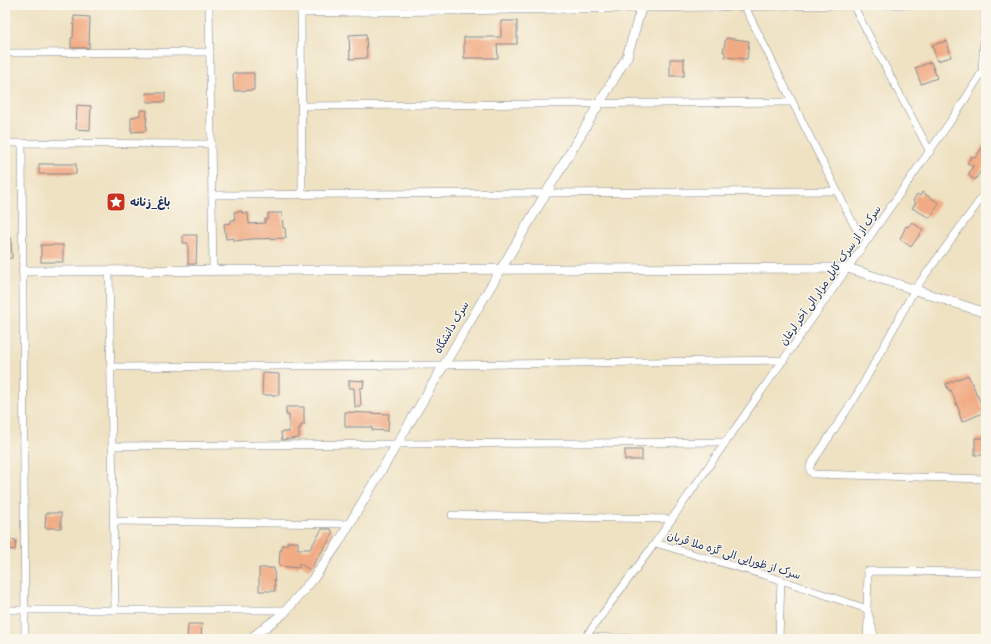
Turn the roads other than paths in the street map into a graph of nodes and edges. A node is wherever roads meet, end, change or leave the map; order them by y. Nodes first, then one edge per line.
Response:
1 (209, 5) edge
2 (301, 5) edge
3 (853, 5) edge
4 (986, 5) edge
5 (744, 6) edge
6 (642, 7) edge
7 (301, 14) junction
8 (210, 52) junction
9 (5, 53) edge
10 (792, 102) junction
11 (599, 103) junction
12 (302, 106) junction
13 (5, 143) edge
14 (22, 143) junction
15 (211, 144) junction
16 (930, 152) junction
17 (837, 191) junction
18 (986, 192) edge
19 (302, 194) junction
20 (545, 194) junction
21 (212, 195) junction
22 (869, 239) junction
23 (848, 268) junction
24 (499, 269) junction
25 (109, 270) junction
26 (23, 271) junction
27 (213, 271) junction
28 (916, 288) junction
29 (986, 313) edge
30 (784, 360) junction
31 (443, 365) junction
32 (111, 367) junction
33 (726, 442) junction
34 (396, 444) junction
35 (112, 446) junction
36 (986, 479) edge
37 (452, 515) dead end
38 (672, 519) junction
39 (113, 521) junction
40 (350, 524) junction
41 (655, 543) junction
42 (986, 572) edge
43 (781, 580) junction
44 (5, 610) edge
45 (25, 610) junction
46 (115, 610) junction
47 (286, 610) junction
48 (867, 613) junction
49 (585, 638) edge
50 (25, 639) edge
51 (250, 639) edge
52 (645, 639) edge
53 (779, 639) edge
54 (867, 639) edge
55 (875, 639) edge

1 - 8 street
2 - 7 street
3 - 4 street
3 - 5 street
3 - 16 street
4 - 16 street, سرک از از سرک کابل مزار الی آخر لرغان
5 - 6 street
5 - 10 street
6 - 7 street
6 - 11 street, سرک دانشگاه
7 - 12 street
8 - 9 street
8 - 15 street
10 - 11 street
10 - 17 street
11 - 12 street
11 - 20 street, سرک دانشگاه
12 - 19 street
13 - 14 street
14 - 15 street
14 - 26 street
15 - 21 street
16 - 22 street, سرک از از سرک کابل مزار الی آخر لرغان
17 - 20 street
17 - 22 street
18 - 28 street
19 - 20 street
19 - 21 street
20 - 24 street, سرک دانشگاه
21 - 27 street
22 - 23 street, سرک از از سرک کابل مزار الی آخر لرغان
23 - 24 street
23 - 28 street
23 - 30 street, سرک از از سرک کابل مزار الی آخر لرغان
24 - 27 street
24 - 31 street, سرک دانشگاه
25 - 26 street
25 - 27 street
25 - 32 street
26 - 45 street
28 - 29 street
28 - 36 street
30 - 31 street
30 - 33 street, سرک از از سرک کابل مزار الی آخر لرغان
31 - 32 street
31 - 34 street, سرک دانشگاه
32 - 35 street
33 - 34 street
33 - 38 street, سرک از از سرک کابل مزار الی آخر لرغان
34 - 35 street
34 - 40 street, سرک دانشگاه
35 - 39 street
37 - 38 street
38 - 41 street, سرک از از سرک کابل مزار الی آخر لرغان
39 - 40 street
39 - 46 street
40 - 47 street, سرک دانشگاه
41 - 43 street, سرک از ظورایی الی گزه ملا قربان
41 - 49 street, سرک از ظورایی الی گزه ملا قربان
42 - 48 street
43 - 48 street, سرک از ظورایی الی گزه ملا قربان
43 - 53 street
44 - 45 street
45 - 46 street
45 - 50 street
46 - 47 street
47 - 51 street, سرک دانشگاه
48 - 54 street
48 - 55 street
49 - 52 street

